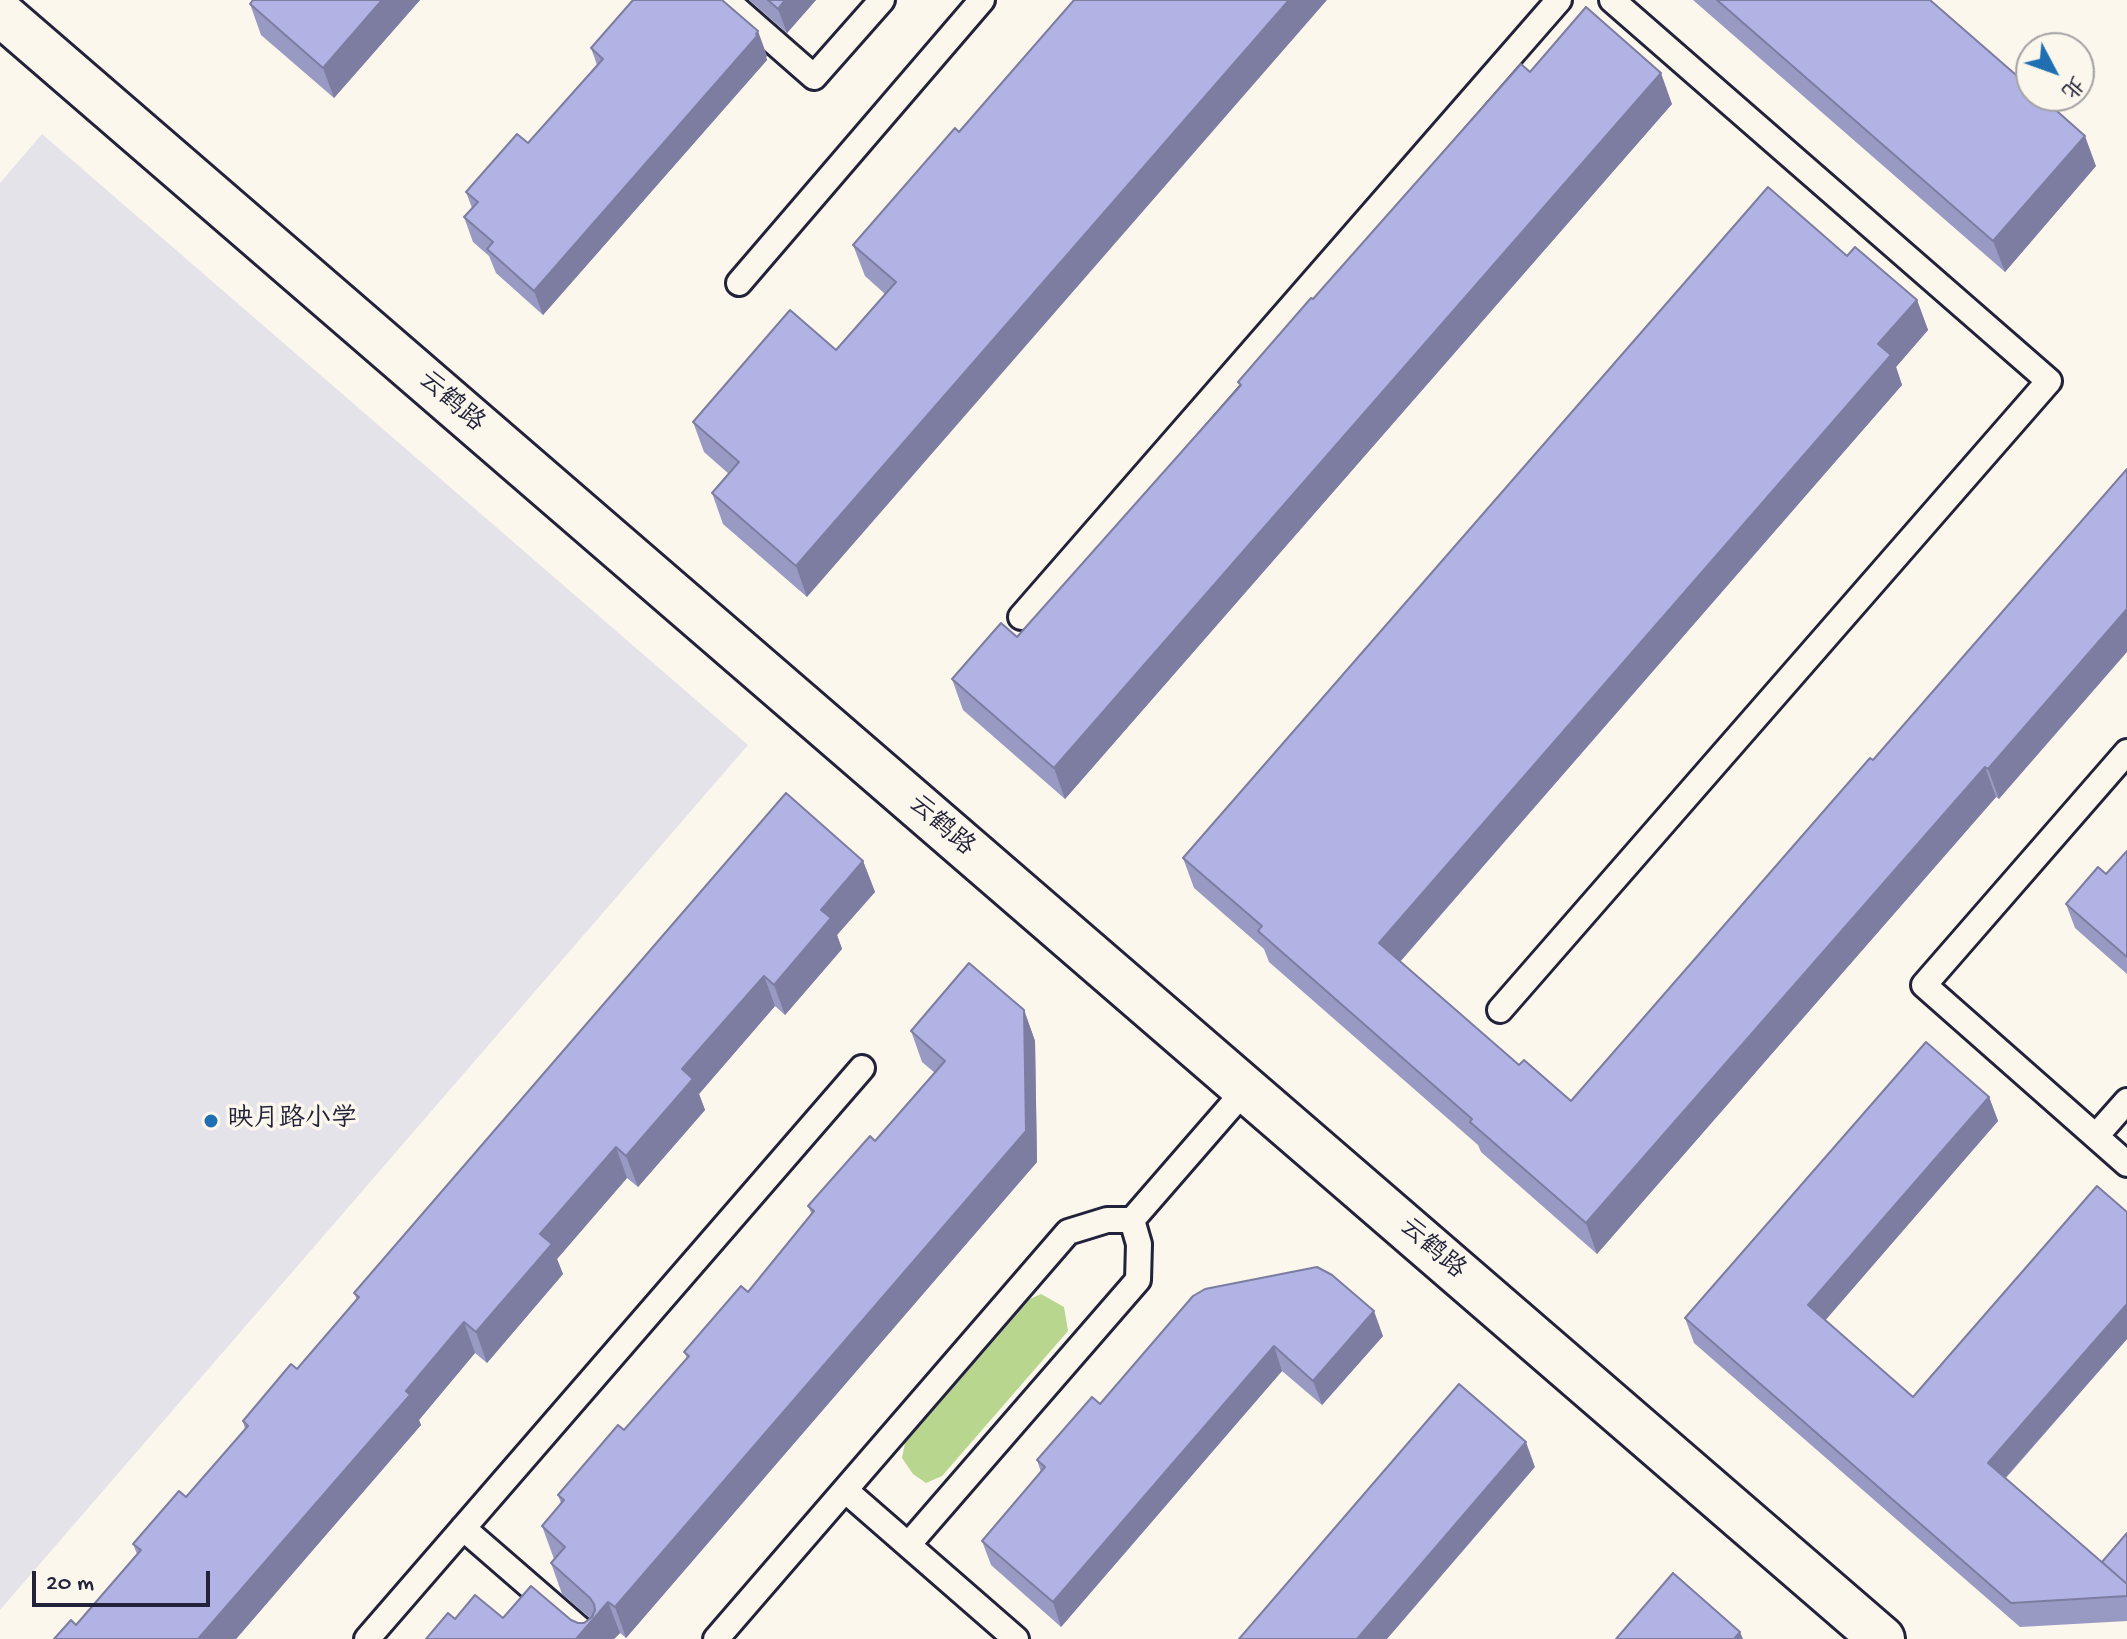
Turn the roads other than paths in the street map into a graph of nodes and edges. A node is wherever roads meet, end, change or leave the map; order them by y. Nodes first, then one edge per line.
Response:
1 (726, 0) edge
2 (882, 0) edge
3 (982, 0) edge
4 (1559, 0) edge
5 (1612, 0) edge
6 (10, 17) edge
7 (739, 283) dead end
8 (1021, 617) dead end
9 (2127, 752) edge
10 (1500, 1010) dead end
11 (862, 1068) dead end
12 (1245, 1090) junction
13 (2127, 1101) edge
14 (2096, 1136) junction
15 (2127, 1164) edge
16 (1132, 1220) junction
17 (845, 1490) junction
18 (463, 1528) junction
19 (908, 1545) junction
20 (367, 1639) edge
21 (591, 1639) edge
22 (716, 1639) edge
23 (1016, 1639) edge
24 (1882, 1639) edge

1 - 2 lane
3 - 7 lane
4 - 8 lane
5 - 10 lane
6 - 12 street, 云鹤路
9 - 14 lane
11 - 18 lane
12 - 16 lane
12 - 24 street, 云鹤路
13 - 14 lane
14 - 15 lane
16 - 17 lane
16 - 19 lane
17 - 19 lane
17 - 22 lane
18 - 20 lane
18 - 21 lane
19 - 23 lane

